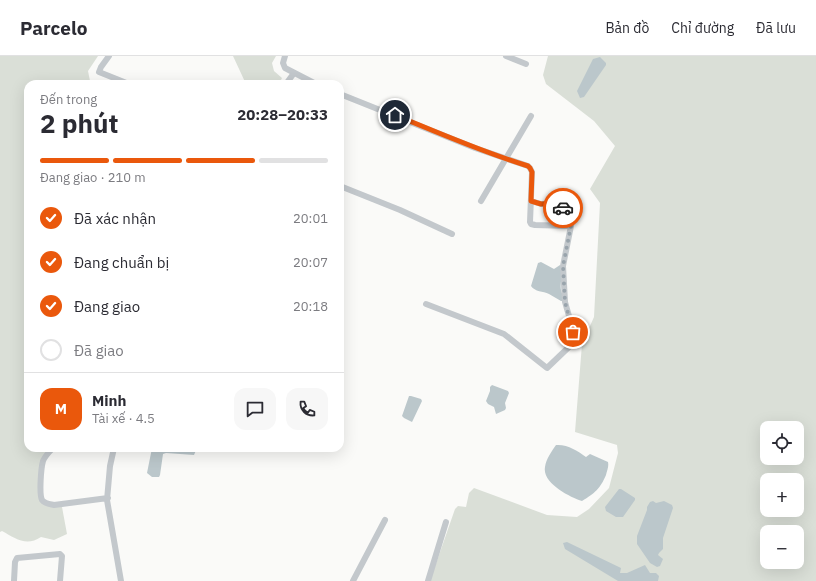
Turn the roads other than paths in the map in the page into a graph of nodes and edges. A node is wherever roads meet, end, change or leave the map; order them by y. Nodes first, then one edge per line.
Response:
1 (109, 56) edge
2 (285, 56) edge
3 (506, 56) edge
4 (526, 64) dead end
5 (294, 73) junction
6 (119, 80) edge
7 (289, 80) edge
8 (308, 80) edge
9 (344, 96) edge
10 (531, 116) dead end
11 (506, 159) junction
12 (344, 188) edge
13 (481, 201) dead end
14 (531, 201) junction
15 (571, 226) junction
16 (452, 234) dead end
17 (426, 304) dead end
18 (50, 452) edge
19 (113, 452) edge
20 (108, 498) junction
21 (385, 520) dead end
22 (446, 522) dead end
23 (14, 581) edge
24 (60, 581) edge
25 (121, 581) edge
26 (353, 581) edge
27 (428, 581) edge

1 - 6 street
2 - 5 street
3 - 4 street
5 - 7 street
5 - 8 street
9 - 11 street
10 - 11 street
11 - 13 street
11 - 14 street
12 - 16 street
14 - 15 street
14 - 15 street
15 - 17 street
18 - 20 street
19 - 20 street
20 - 25 street
21 - 26 street
22 - 27 street
23 - 24 street

